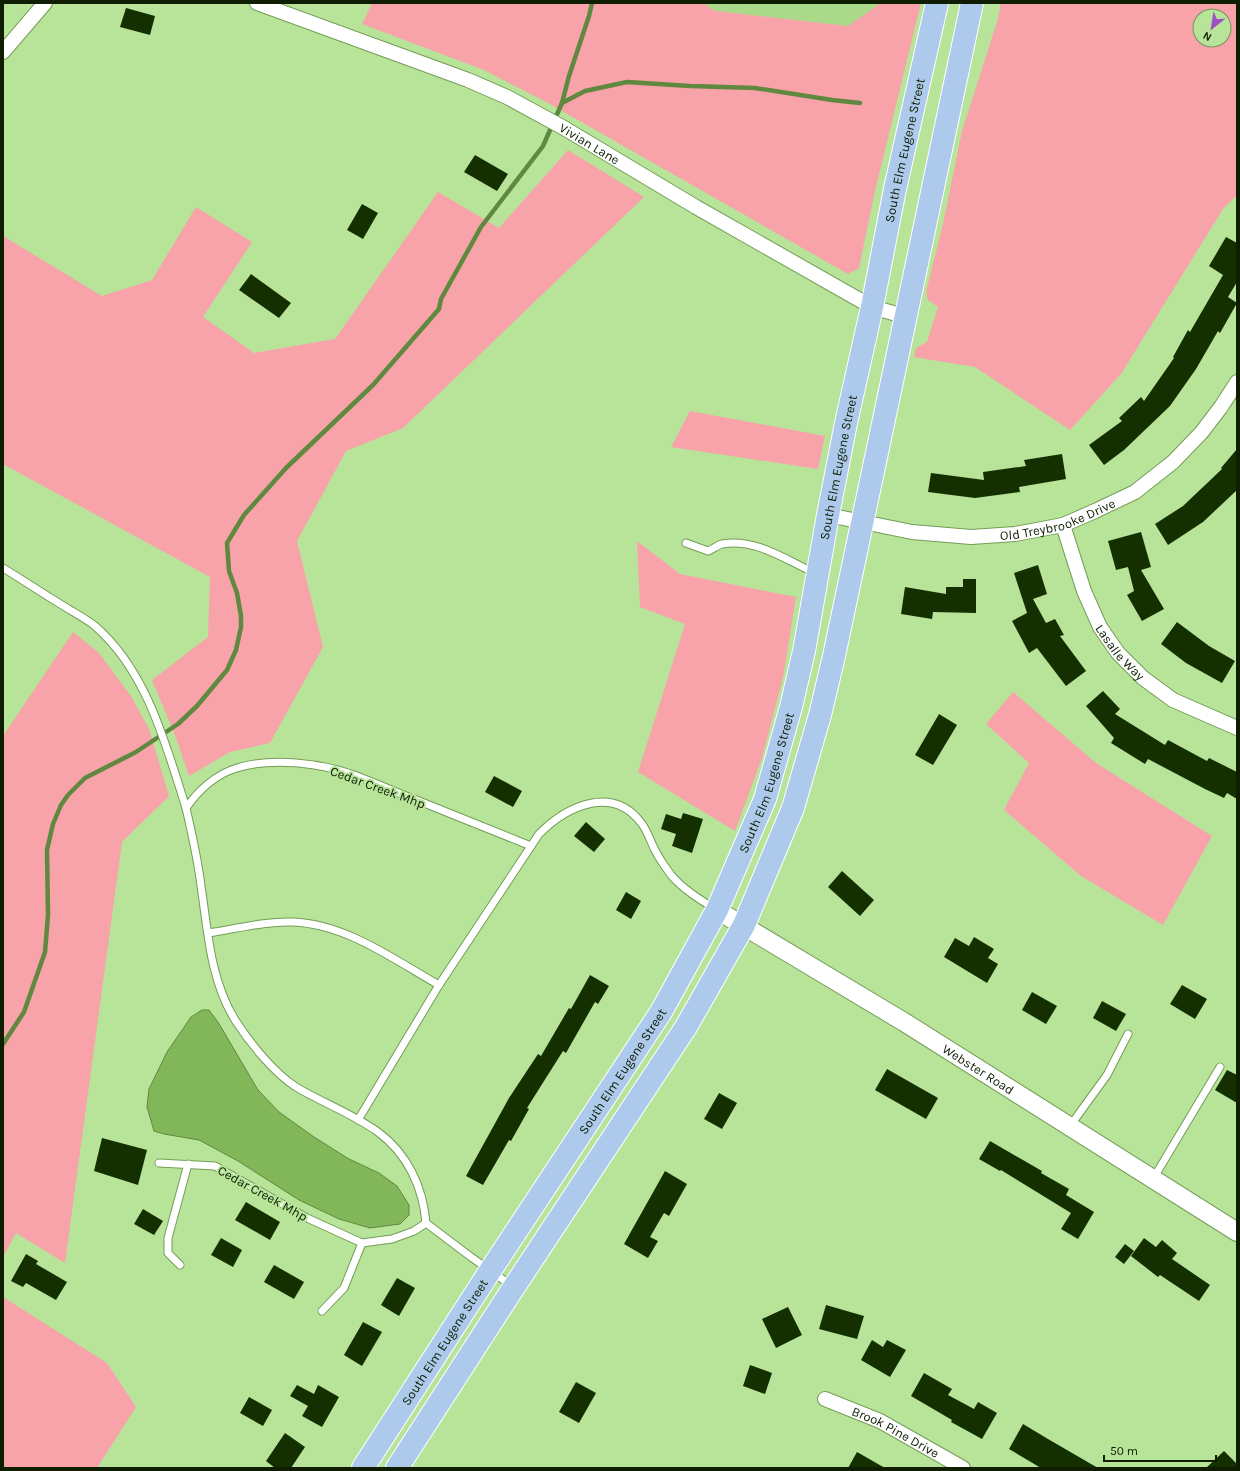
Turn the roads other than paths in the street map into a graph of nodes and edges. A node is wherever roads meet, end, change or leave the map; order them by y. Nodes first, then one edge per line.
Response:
1 (45, 3) edge
2 (256, 3) edge
3 (938, 3) edge
4 (972, 3) edge
5 (3, 52) edge
6 (872, 307) junction
7 (906, 317) junction
8 (1237, 382) edge
9 (828, 515) junction
10 (862, 522) junction
11 (1063, 525) junction
12 (686, 543) dead end
13 (3, 568) edge
14 (817, 574) junction
15 (1236, 725) edge
16 (186, 808) junction
17 (531, 846) junction
18 (718, 910) junction
19 (744, 925) junction
20 (208, 933) junction
21 (439, 985) junction
22 (1128, 1034) dead end
23 (1220, 1066) dead end
24 (358, 1120) junction
25 (1070, 1126) junction
26 (159, 1163) dead end
27 (188, 1164) junction
28 (1153, 1179) junction
29 (426, 1223) junction
30 (1237, 1232) edge
31 (362, 1243) junction
32 (180, 1265) dead end
33 (490, 1271) junction
34 (514, 1287) junction
35 (322, 1311) dead end
36 (825, 1399) dead end
37 (362, 1468) edge
38 (397, 1468) edge
39 (964, 1468) edge

1 - 5 street
2 - 6 street, Vivian Lane
3 - 6 main road, South Elm Eugene Street
4 - 7 main road
6 - 7 street, Vivian Lane
6 - 9 main road, South Elm Eugene Street
7 - 10 main road
8 - 11 street, Old Treybrooke Drive
9 - 10 street, Old Treybrooke Drive
9 - 14 main road, South Elm Eugene Street
10 - 11 street, Old Treybrooke Drive
10 - 19 main road
11 - 15 street, Lasalle Way
12 - 14 lane
13 - 16 lane
14 - 18 main road, South Elm Eugene Street
16 - 17 lane, Cedar Creek Mhp
16 - 20 lane
17 - 18 lane
17 - 21 lane
18 - 19 street, Webster Road
18 - 33 main road, South Elm Eugene Street
19 - 25 street, Webster Road
19 - 34 main road
20 - 21 lane
20 - 24 lane
21 - 24 lane
22 - 25 lane
23 - 28 lane
24 - 29 lane
25 - 28 street, Webster Road
26 - 27 lane, Cedar Creek Mhp
27 - 31 lane, Cedar Creek Mhp
27 - 32 lane
28 - 30 street, Webster Road
29 - 31 lane
29 - 33 lane
31 - 35 lane
33 - 34 lane
33 - 37 main road, South Elm Eugene Street
34 - 38 main road
36 - 39 street, Brook Pine Drive

